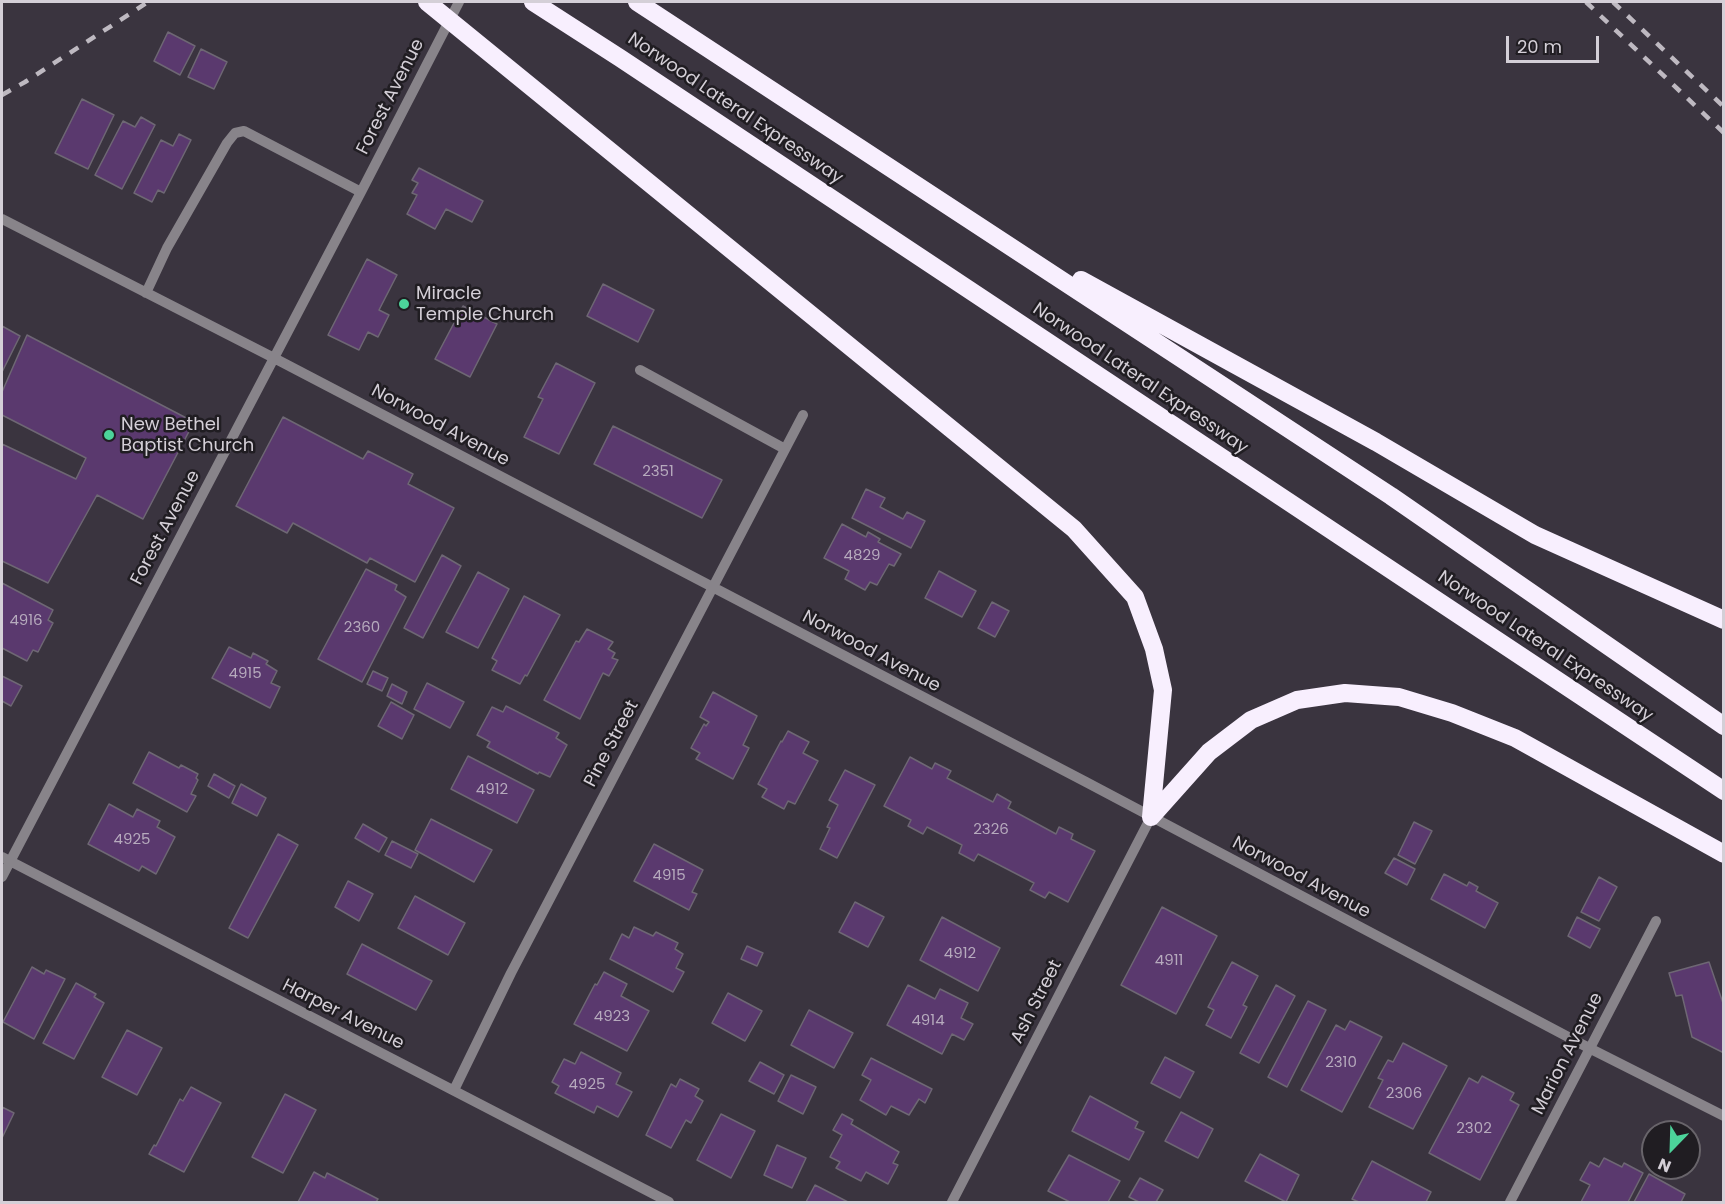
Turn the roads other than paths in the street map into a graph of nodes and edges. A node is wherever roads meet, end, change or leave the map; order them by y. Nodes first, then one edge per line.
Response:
1 (427, 2) edge
2 (459, 2) edge
3 (533, 2) edge
4 (637, 2) edge
5 (361, 192) junction
6 (961, 214) junction
7 (2, 219) edge
8 (146, 293) junction
9 (274, 358) junction
10 (640, 370) dead end
11 (803, 415) dead end
12 (786, 449) junction
13 (713, 587) junction
14 (1724, 620) edge
15 (1724, 726) edge
16 (1724, 791) edge
17 (1151, 817) junction
18 (1724, 854) edge
19 (6, 859) edge
20 (2, 877) edge
21 (1656, 921) dead end
22 (1590, 1048) junction
23 (454, 1090) junction
24 (1724, 1116) edge
25 (669, 1203) edge
26 (952, 1203) edge
27 (1510, 1203) edge

1 - 17 highway
2 - 5 street, Forest Avenue
3 - 16 highway, Norwood Lateral Expressway
4 - 6 highway, Norwood Lateral Expressway
5 - 8 street
5 - 9 street, Forest Avenue
6 - 14 highway
6 - 15 highway, Norwood Lateral Expressway
7 - 8 street, Norwood Avenue
8 - 9 street, Norwood Avenue
9 - 13 street, Norwood Avenue
9 - 19 street, Forest Avenue
10 - 12 street
11 - 12 street, Pine Street
12 - 13 street, Pine Street
13 - 17 street, Norwood Avenue
13 - 23 street, Pine Street
17 - 18 highway
17 - 22 street, Norwood Avenue
17 - 26 street, Ash Street
19 - 20 street, Forest Avenue
19 - 23 street, Harper Avenue
21 - 22 street, Marion Avenue
22 - 24 street, Norwood Avenue
22 - 27 street, Marion Avenue
23 - 25 street, Harper Avenue

